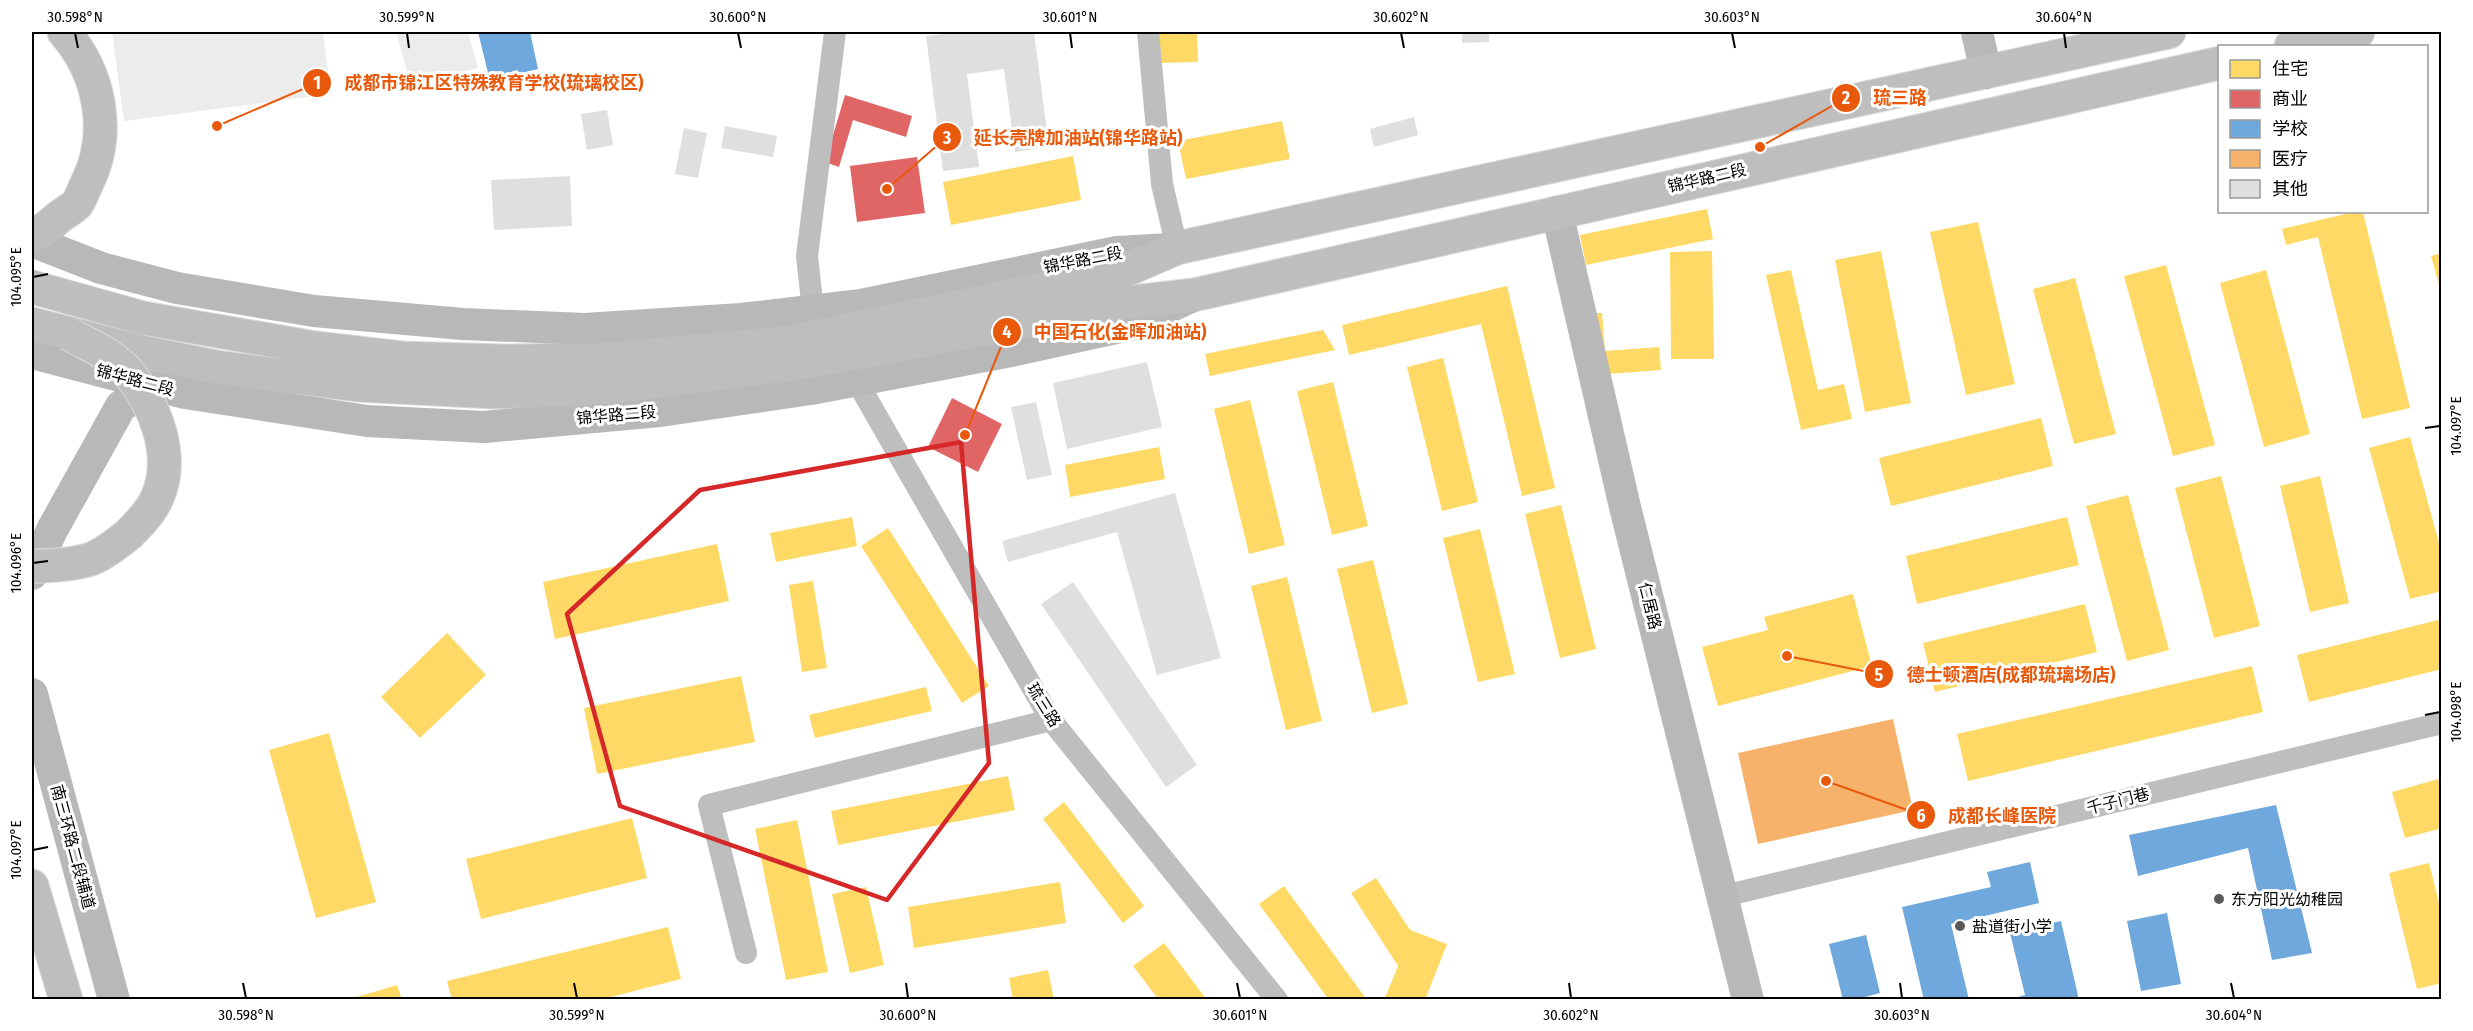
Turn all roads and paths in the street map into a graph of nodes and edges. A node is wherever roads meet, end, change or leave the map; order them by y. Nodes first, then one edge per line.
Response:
1 (64, 32) edge
2 (835, 32) edge
3 (1149, 32) edge
4 (1977, 32) edge
5 (2169, 32) edge
6 (2358, 32) edge
7 (2297, 45) edge
8 (2218, 63) edge
9 (1986, 73) junction
10 (1557, 212) junction
11 (32, 236) edge
12 (32, 241) edge
13 (1177, 249) junction
14 (32, 287) edge
15 (1194, 295) junction
16 (813, 311) junction
17 (32, 324) edge
18 (69, 334) junction
19 (32, 353) edge
20 (670, 366) junction
21 (856, 380) junction
22 (155, 386) junction
23 (32, 566) edge
24 (32, 574) edge
25 (32, 672) edge
26 (32, 694) edge
27 (1051, 720) junction
28 (2442, 723) edge
29 (38, 737) edge
30 (32, 886) edge
31 (1724, 896) junction
32 (746, 953) dead end
33 (66, 999) edge
34 (114, 999) edge
35 (1277, 999) edge
36 (1748, 999) edge

1 - 11 main road
2 - 16 street
3 - 13 street
4 - 9 main road
5 - 9 main road, 锦华路二段
6 - 7 main road
8 - 10 main road, 锦华路二段
9 - 13 main road, 锦华路二段
10 - 15 main road, 锦华路二段
10 - 31 main road, 仁居路
12 - 16 main road, 锦华路二段
13 - 16 main road, 锦华路二段
13 - 20 main road, 锦华路二段
14 - 20 main road
15 - 20 main road, 锦华路二段
15 - 21 main road, 锦华路二段
17 - 18 main road
18 - 20 main road, bridge
18 - 23 main road, bridge
19 - 22 main road, 锦华路二段
21 - 22 main road, 锦华路二段
21 - 27 street, 琉三路
22 - 24 main road
25 - 29 main road
26 - 29 main road, 南三环路二段辅道
27 - 32 street
27 - 35 street, 琉三路
28 - 31 street, 千子门巷
29 - 34 main road, 南三环路二段辅道
30 - 33 main road
31 - 36 main road, 仁居路

